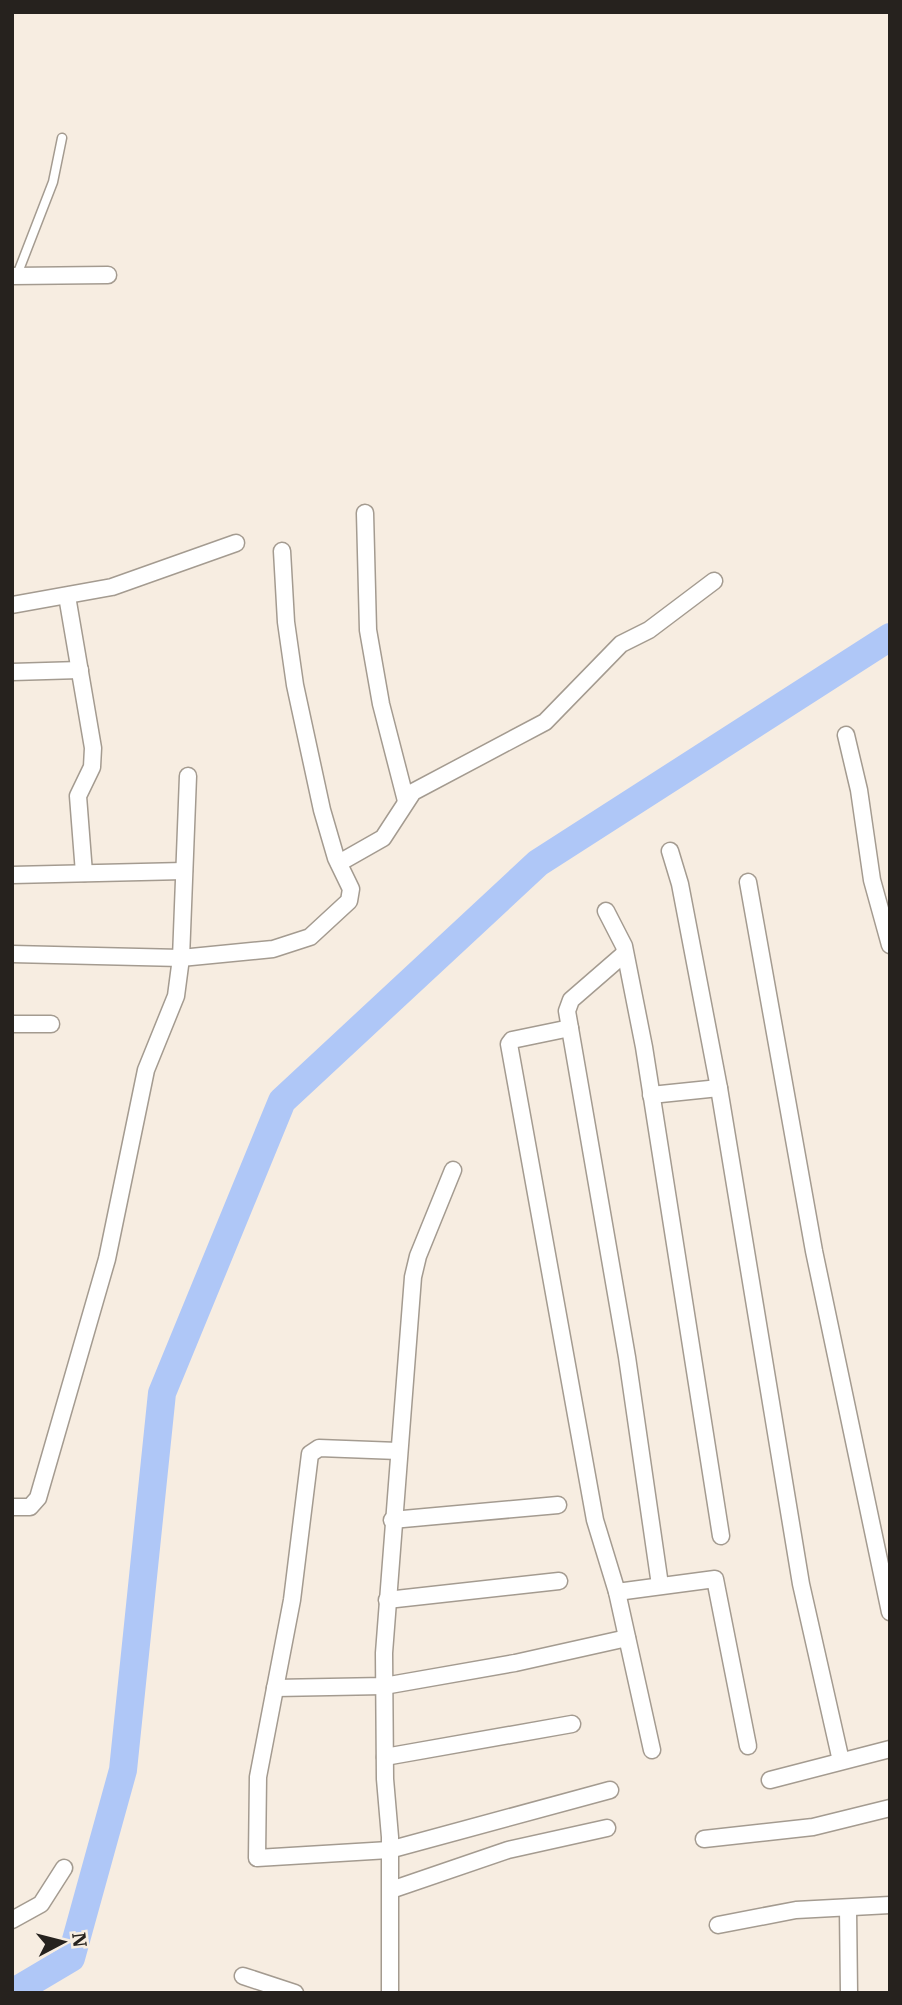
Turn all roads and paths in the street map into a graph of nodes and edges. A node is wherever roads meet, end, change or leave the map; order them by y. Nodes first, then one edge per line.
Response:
1 (62, 138) dead end
2 (15, 275) edge
3 (108, 275) dead end
4 (365, 513) dead end
5 (236, 543) dead end
6 (282, 551) dead end
7 (714, 581) dead end
8 (67, 596) junction
9 (12, 605) edge
10 (80, 670) junction
11 (12, 672) edge
12 (846, 735) dead end
13 (188, 776) dead end
14 (406, 801) junction
15 (670, 851) dead end
16 (339, 863) junction
17 (184, 871) junction
18 (84, 873) junction
19 (12, 875) edge
20 (748, 882) dead end
21 (606, 911) dead end
22 (890, 945) edge
23 (12, 954) edge
24 (624, 954) junction
25 (181, 958) junction
26 (12, 1024) edge
27 (51, 1024) dead end
28 (570, 1028) junction
29 (719, 1087) junction
30 (651, 1096) junction
31 (453, 1170) dead end
32 (398, 1451) junction
33 (558, 1505) dead end
34 (12, 1507) edge
35 (392, 1520) junction
36 (721, 1536) dead end
37 (559, 1581) dead end
38 (660, 1585) junction
39 (617, 1592) junction
40 (387, 1600) junction
41 (890, 1612) edge
42 (627, 1638) junction
43 (384, 1686) junction
44 (275, 1688) junction
45 (572, 1724) dead end
46 (748, 1746) dead end
47 (890, 1749) edge
48 (652, 1750) dead end
49 (385, 1757) junction
50 (841, 1761) junction
51 (770, 1780) dead end
52 (610, 1790) dead end
53 (890, 1808) edge
54 (607, 1828) dead end
55 (704, 1839) dead end
56 (389, 1850) junction
57 (64, 1868) dead end
58 (391, 1890) junction
59 (890, 1905) edge
60 (848, 1909) junction
61 (12, 1920) edge
62 (718, 1924) dead end
63 (243, 1976) dead end
64 (295, 1993) edge
65 (390, 1993) edge
66 (849, 1993) edge

1 - 2 lane
2 - 3 street
4 - 14 street
5 - 8 street
6 - 16 street
7 - 14 street
8 - 9 street
8 - 10 street
10 - 11 street
10 - 18 street
12 - 22 street
13 - 17 street
14 - 16 street
15 - 29 street
16 - 25 street
17 - 18 street
17 - 25 street
18 - 19 street
20 - 41 street
21 - 24 street
23 - 25 street
24 - 28 street
24 - 30 street
25 - 34 street
26 - 27 street
28 - 38 street
28 - 39 street
29 - 30 street
29 - 50 street
30 - 36 street
31 - 32 street
32 - 35 street
32 - 44 street
33 - 35 street
35 - 40 street
37 - 40 street
38 - 39 street
38 - 46 street
39 - 42 street
40 - 43 street
42 - 43 street
42 - 48 street
43 - 44 street
43 - 49 street
44 - 56 street
45 - 49 street
47 - 50 street
49 - 56 street
50 - 51 street
52 - 56 street
53 - 55 street
54 - 58 street
56 - 58 street
57 - 61 street
58 - 65 street
59 - 60 street
60 - 62 street
60 - 66 street
63 - 64 street

